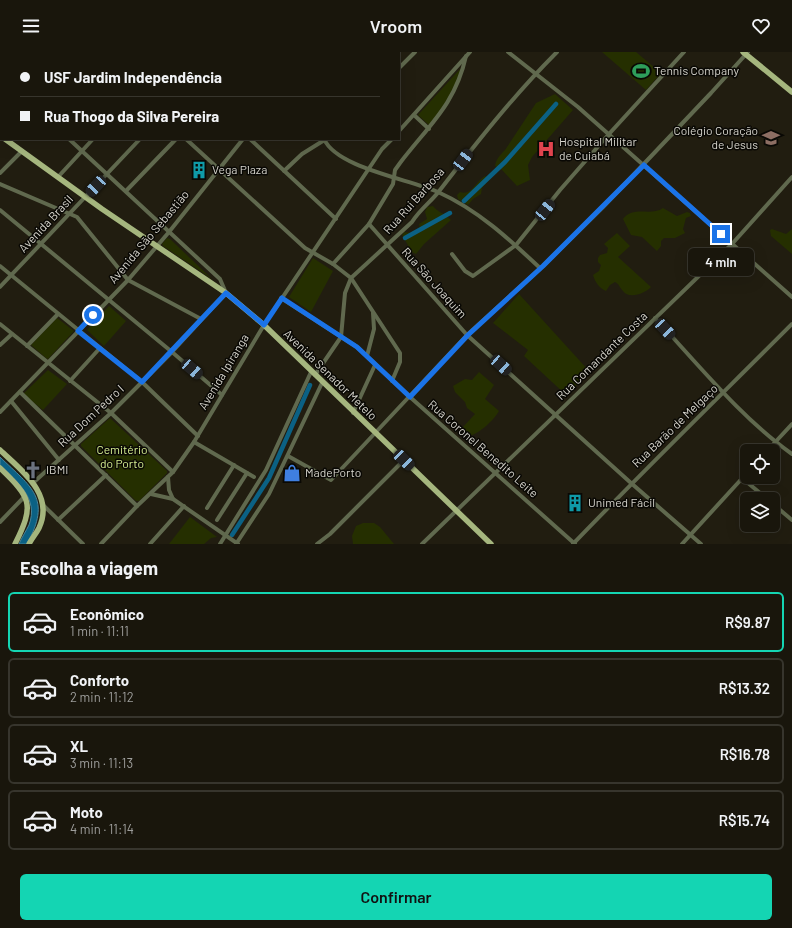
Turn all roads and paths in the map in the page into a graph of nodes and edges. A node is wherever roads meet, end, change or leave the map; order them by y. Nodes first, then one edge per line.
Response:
1 (415, 52) edge
2 (470, 52) edge
3 (508, 52) edge
4 (557, 52) edge
5 (684, 52) edge
6 (746, 53) edge
7 (466, 56) junction
8 (400, 67) edge
9 (536, 73) junction
10 (792, 92) edge
11 (414, 115) junction
12 (429, 129) junction
13 (400, 131) edge
14 (609, 134) junction
15 (6, 140) edge
16 (70, 140) edge
17 (92, 140) edge
18 (139, 140) edge
19 (175, 140) edge
20 (187, 140) edge
21 (242, 140) edge
22 (251, 140) edge
23 (325, 140) edge
24 (391, 140) edge
25 (81, 150) junction
26 (22, 151) junction
27 (644, 165) junction
28 (217, 169) junction
29 (370, 169) junction
30 (284, 171) junction
31 (0, 173) edge
32 (106, 174) junction
33 (394, 176) junction
34 (58, 177) junction
35 (792, 177) edge
36 (0, 184) edge
37 (126, 191) junction
38 (439, 192) junction
39 (85, 197) junction
40 (0, 210) edge
41 (70, 214) junction
42 (336, 219) junction
43 (369, 224) junction
44 (169, 232) junction
45 (41, 243) junction
46 (732, 244) junction
47 (516, 245) junction
48 (157, 246) junction
49 (388, 246) junction
50 (313, 253) junction
51 (452, 254) dead end
52 (334, 264) junction
53 (0, 266) edge
54 (540, 268) junction
55 (12, 276) junction
56 (351, 278) junction
57 (128, 280) junction
58 (0, 287) edge
59 (226, 293) junction
60 (792, 297) edge
61 (282, 298) junction
62 (109, 299) junction
63 (373, 310) junction
64 (58, 314) junction
65 (655, 318) junction
66 (201, 319) junction
67 (0, 324) edge
68 (792, 324) edge
69 (264, 325) junction
70 (78, 331) junction
71 (12, 334) junction
72 (468, 335) junction
73 (341, 337) junction
74 (0, 345) edge
75 (27, 346) junction
76 (100, 348) junction
77 (172, 352) junction
78 (367, 356) junction
79 (48, 363) junction
80 (376, 365) junction
81 (314, 374) junction
82 (70, 381) junction
83 (392, 381) junction
84 (142, 382) junction
85 (322, 383) junction
86 (20, 392) junction
87 (725, 393) junction
88 (222, 395) junction
89 (410, 397) junction
90 (11, 401) junction
91 (0, 412) edge
92 (111, 413) junction
93 (354, 413) junction
94 (556, 414) junction
95 (792, 424) edge
96 (375, 434) junction
97 (198, 436) junction
98 (194, 442) junction
99 (775, 442) junction
100 (75, 445) junction
101 (0, 450) edge
102 (792, 454) edge
103 (288, 456) junction
104 (59, 460) junction
105 (404, 460) junction
106 (234, 465) junction
107 (0, 468) edge
108 (173, 472) junction
109 (496, 472) junction
110 (247, 473) junction
111 (106, 475) junction
112 (168, 477) junction
113 (254, 477) dead end
114 (740, 480) edge
115 (34, 482) junction
116 (631, 484) junction
117 (749, 484) edge
118 (759, 492) edge
119 (151, 494) junction
120 (25, 496) junction
121 (173, 499) junction
122 (42, 504) junction
123 (137, 506) junction
124 (184, 506) junction
125 (206, 508) dead end
126 (456, 510) junction
127 (780, 510) edge
128 (58, 520) junction
129 (217, 520) dead end
130 (792, 520) edge
131 (0, 522) edge
132 (226, 535) junction
133 (690, 535) junction
134 (15, 544) edge
135 (29, 544) edge
136 (83, 544) edge
137 (101, 544) edge
138 (150, 544) edge
139 (220, 544) edge
140 (237, 544) edge
141 (317, 544) edge
142 (422, 544) edge
143 (491, 544) edge
144 (574, 544) edge
145 (682, 544) edge
146 (701, 544) edge

1 - 8 street
2 - 7 street
3 - 9 street
4 - 9 street, Rua Rui Barbosa
5 - 14 street
6 - 10 main road
6 - 27 street
7 - 11 street
7 - 12 street
9 - 14 street
9 - 38 street, Rua Rui Barbosa
11 - 12 street
11 - 13 street
12 - 33 street
14 - 27 street
14 - 47 street
15 - 26 main road, Avenida Senador Metelo
16 - 25 street
17 - 25 street
18 - 32 street, Avenida Brasil
19 - 37 street
20 - 28 street
21 - 28 street, Avenida São Sebastião
22 - 30 street
23 - 29 street
23 - 30 street
24 - 29 street, Avenida Ipiranga
25 - 32 street
25 - 34 street
26 - 31 street
26 - 34 main road, Avenida Senador Metelo
27 - 46 street
27 - 54 street
28 - 44 street, Avenida São Sebastião
28 - 50 street
29 - 33 street
29 - 42 street, Avenida Ipiranga
30 - 42 street
32 - 37 street
32 - 39 street, Avenida Brasil
33 - 38 street
33 - 43 street
34 - 39 main road, Avenida Senador Metelo
35 - 46 street, Rua Comandante Costa
36 - 41 street
37 - 44 street
38 - 47 street
38 - 49 street, Rua Rui Barbosa
39 - 41 street, Avenida Brasil
39 - 48 main road, Avenida Senador Metelo
40 - 45 street
41 - 45 street, Avenida Brasil
41 - 57 street
42 - 50 street, Avenida Ipiranga
43 - 49 street, Rua São Joaquim
43 - 52 street
44 - 48 street, Avenida São Sebastião
44 - 59 street
45 - 55 street, Avenida Brasil
45 - 62 street
46 - 60 street
46 - 65 street, Rua Comandante Costa
47 - 51 street
47 - 54 street
48 - 57 street, Avenida São Sebastião
48 - 59 main road, Avenida Senador Metelo
49 - 56 street, Rua Rui Barbosa
49 - 72 street, Rua São Joaquim
50 - 52 street
50 - 61 street, Avenida Ipiranga
52 - 56 street
53 - 55 street
54 - 72 street
55 - 58 street, Avenida Brasil
55 - 64 street
56 - 63 street
56 - 73 street, Rua Rui Barbosa
57 - 62 street, Avenida São Sebastião
57 - 66 street
59 - 66 street, Rua Dom Pedro I
59 - 69 main road, Avenida Senador Metelo
61 - 69 street, Avenida Ipiranga
61 - 73 street, Rua Coronel Benedito Leite
62 - 70 street, Avenida São Sebastião
62 - 77 street
63 - 78 street
63 - 83 street
64 - 70 street
64 - 75 street
65 - 87 street
65 - 94 street, Rua Comandante Costa
66 - 77 street, Rua Dom Pedro I
67 - 71 street
68 - 87 street, Rua Barão de Melgaço
69 - 81 main road, Avenida Senador Metelo
69 - 88 street, Avenida Ipiranga
70 - 76 street
70 - 79 street, Avenida São Sebastião
71 - 74 street
71 - 75 street
72 - 89 street
72 - 94 street, Rua São Joaquim
73 - 78 street, Rua Coronel Benedito Leite
73 - 81 street, Rua Rui Barbosa
75 - 79 street
76 - 82 street
76 - 84 street
77 - 84 street, Rua Dom Pedro I
77 - 88 street
78 - 80 street, Rua Coronel Benedito Leite
79 - 82 street
79 - 86 street, Avenida São Sebastião
80 - 83 street, Rua Coronel Benedito Leite
80 - 93 street
81 - 85 main road, Avenida Senador Metelo
81 - 132 street, Rua Rui Barbosa
82 - 92 street
83 - 89 street, Rua Coronel Benedito Leite
84 - 92 street, Rua Dom Pedro I
84 - 97 street
85 - 93 main road, Avenida Senador Metelo
85 - 103 street
86 - 90 street, Avenida São Sebastião
86 - 100 street
87 - 99 street
87 - 116 street, Rua Barão de Melgaço
88 - 97 street, Avenida Ipiranga
89 - 96 street
89 - 109 street, Rua Coronel Benedito Leite
90 - 91 street, Avenida São Sebastião
90 - 104 street
92 - 100 street, Rua Dom Pedro I
92 - 108 street
93 - 96 main road, Avenida Senador Metelo
94 - 109 street, Rua Comandante Costa
94 - 116 street, Rua São Joaquim
95 - 99 street
96 - 103 street
96 - 105 main road, Avenida Senador Metelo
97 - 98 street, Avenida Ipiranga
98 - 106 street
98 - 108 street, Avenida Ipiranga
99 - 102 street
100 - 104 street, Rua Dom Pedro I
100 - 111 street
101 - 115 main road
103 - 140 street
104 - 115 street, Rua Dom Pedro I
105 - 126 main road, Avenida Senador Metelo
105 - 141 street
106 - 110 street
106 - 125 street
107 - 120 main road
108 - 112 street, Avenida Ipiranga
109 - 126 street, Rua Comandante Costa
109 - 144 street, Rua Coronel Benedito Leite
110 - 113 street
110 - 129 street
111 - 123 street
111 - 128 street
112 - 119 street, Avenida Ipiranga
112 - 121 street
114 - 133 street
115 - 122 main road
116 - 133 street, Rua São Joaquim
116 - 144 street, Rua Barão de Melgaço
117 - 118 street
119 - 121 street
119 - 123 street, Avenida Ipiranga
120 - 131 street
120 - 134 main road
121 - 124 street
122 - 128 street
122 - 135 main road
123 - 137 street, Avenida Ipiranga
124 - 132 street
124 - 138 street
126 - 142 street, Rua Comandante Costa
126 - 143 main road, Avenida Senador Metelo
127 - 130 street
128 - 136 street
132 - 139 street, Rua Rui Barbosa
132 - 140 street
133 - 145 street
133 - 146 street, Rua São Joaquim

